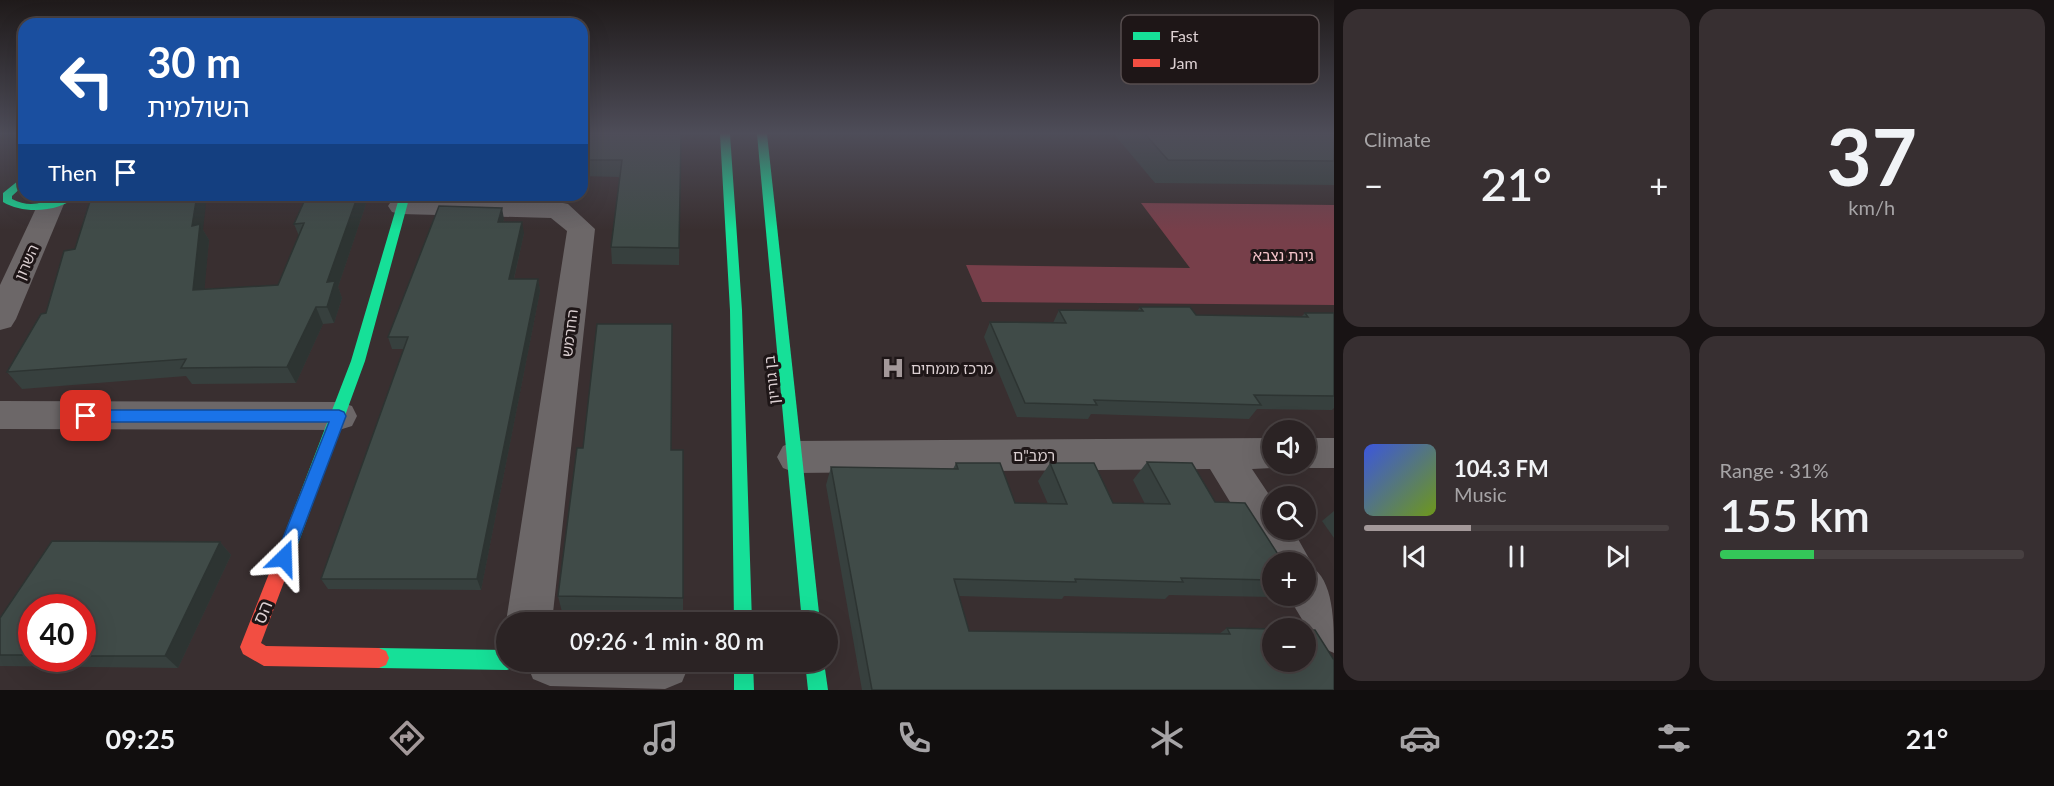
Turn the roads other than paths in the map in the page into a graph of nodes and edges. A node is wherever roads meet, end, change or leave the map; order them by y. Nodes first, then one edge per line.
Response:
1 (727, 166) edge
2 (765, 166) edge
3 (18, 185) edge
4 (5, 198) edge
5 (54, 201) edge
6 (62, 201) edge
7 (403, 201) edge
8 (418, 201) edge
9 (0, 319) edge
10 (0, 415) edge
11 (339, 416) junction
12 (1262, 453) edge
13 (1316, 453) edge
14 (1334, 453) edge
15 (1221, 454) junction
16 (795, 457) junction
17 (1284, 552) edge
18 (1316, 602) edge
19 (530, 612) edge
20 (743, 612) edge
21 (810, 612) edge
22 (1334, 630) edge
23 (496, 660) edge
24 (744, 672) edge
25 (816, 672) edge
26 (744, 690) edge
27 (818, 690) edge

1 - 20 street, בן גוריון
2 - 16 street, בן גוריון
3 - 4 street
4 - 5 street
6 - 9 street, השרון
7 - 11 street, הס
8 - 19 street, החרמש
10 - 11 street
11 - 23 street, הס
12 - 15 street, רמב"ם
13 - 14 street
15 - 16 street, רמב"ם
15 - 17 street
16 - 21 street, בן גוריון
18 - 22 street
24 - 26 street
25 - 27 street

